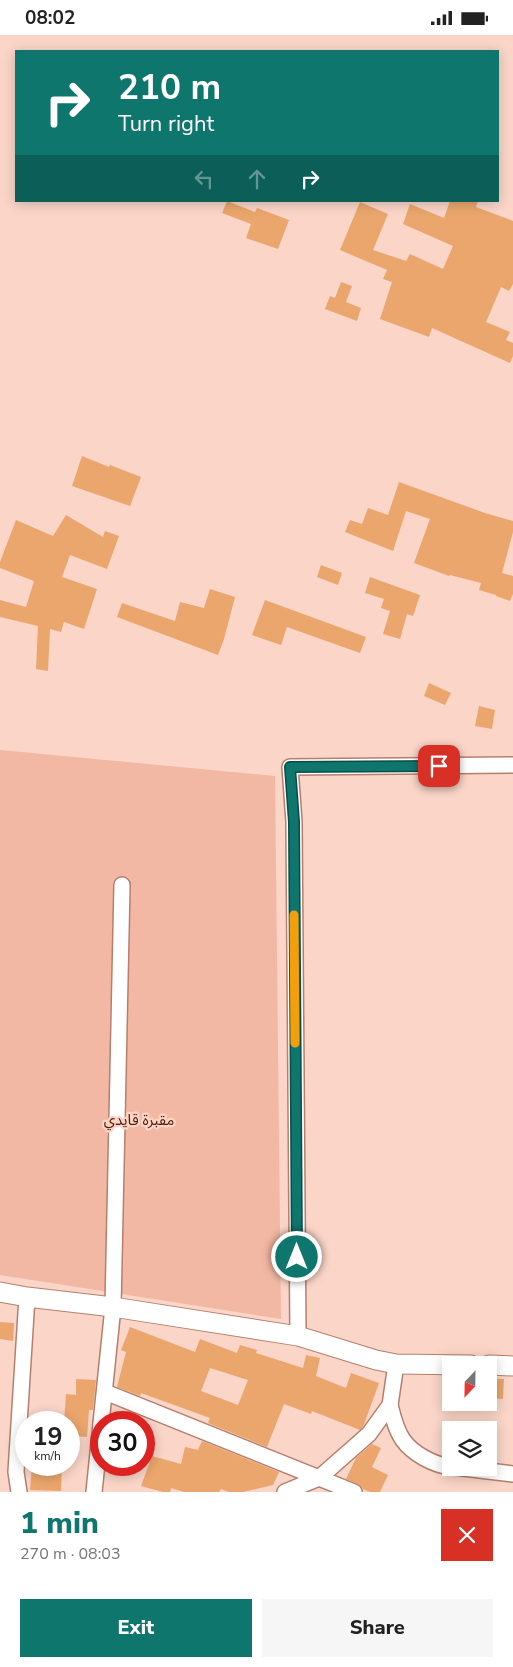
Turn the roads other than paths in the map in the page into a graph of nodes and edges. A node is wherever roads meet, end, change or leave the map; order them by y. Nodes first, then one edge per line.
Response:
1 (513, 765) edge
2 (122, 885) dead end
3 (0, 1292) edge
4 (27, 1297) junction
5 (114, 1307) junction
6 (298, 1336) junction
7 (396, 1364) junction
8 (442, 1365) edge
9 (498, 1365) edge
10 (513, 1365) edge
11 (105, 1392) junction
12 (390, 1405) junction
13 (103, 1411) edge
14 (442, 1465) edge
15 (497, 1472) edge
16 (513, 1474) edge
17 (96, 1476) edge
18 (319, 1478) junction
19 (19, 1492) edge
20 (94, 1492) edge
21 (285, 1492) edge
22 (354, 1492) edge

1 - 6 street
2 - 5 street
3 - 4 street
4 - 5 street
4 - 19 street
5 - 6 street
5 - 11 street
6 - 7 street
7 - 8 street
7 - 12 street
9 - 10 street
11 - 13 street
11 - 18 street
12 - 14 street
12 - 18 street
15 - 16 street
17 - 20 street
18 - 21 street
18 - 22 street

